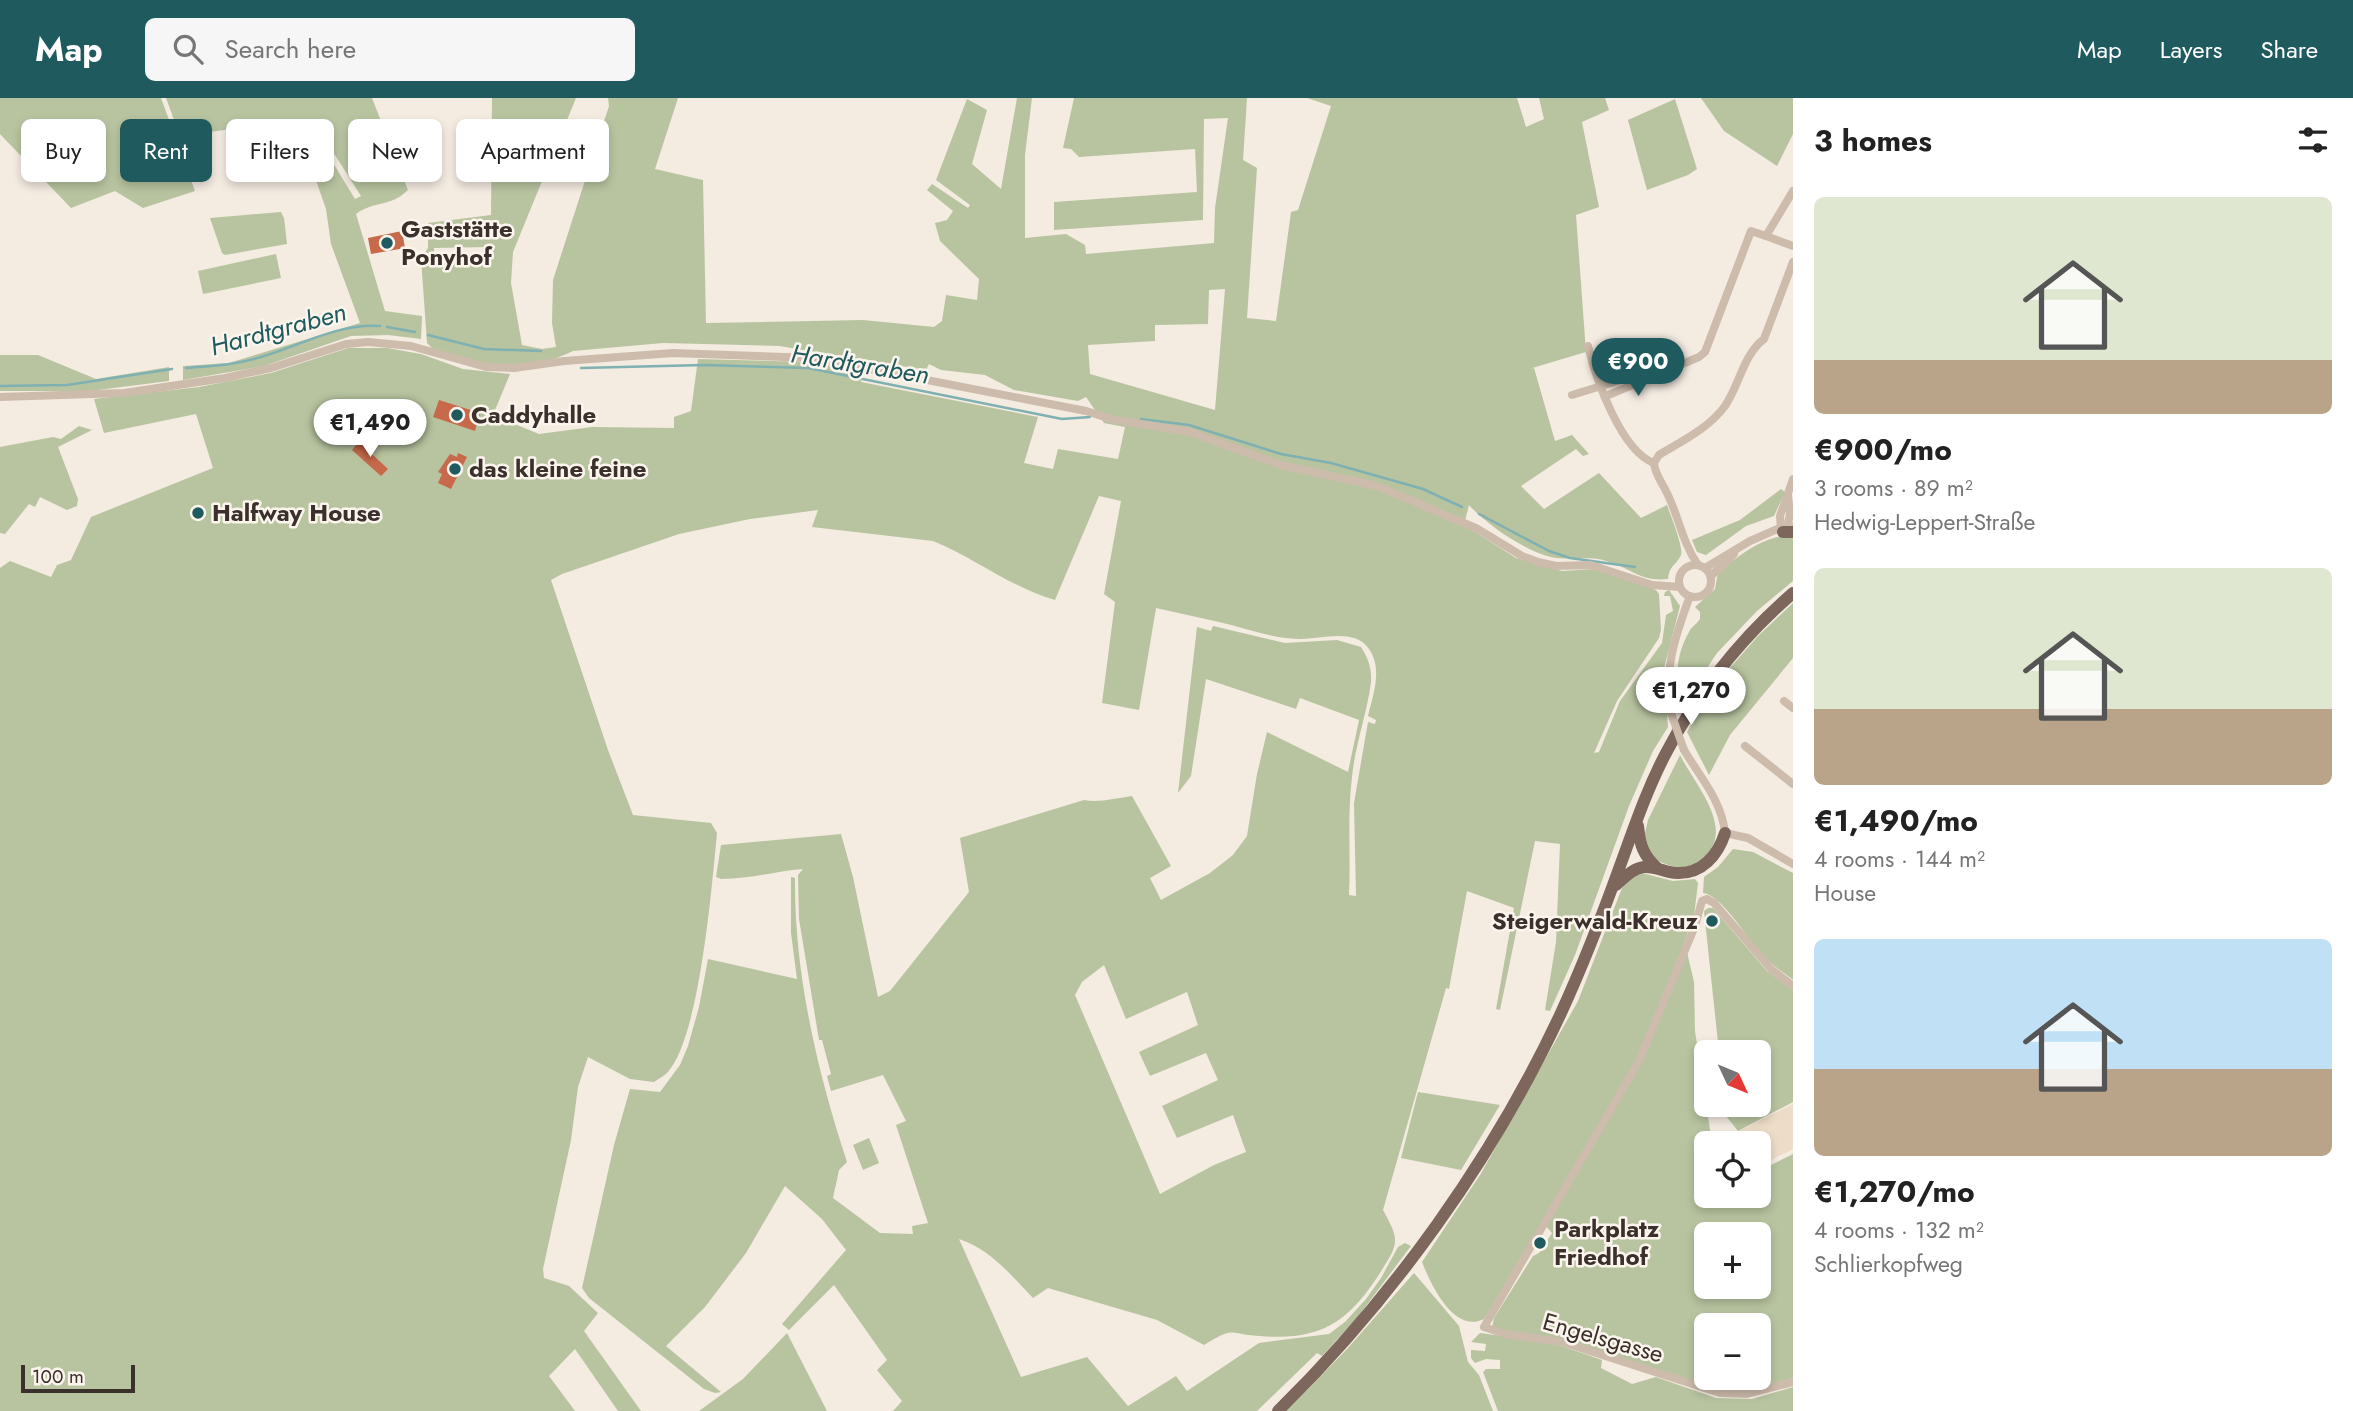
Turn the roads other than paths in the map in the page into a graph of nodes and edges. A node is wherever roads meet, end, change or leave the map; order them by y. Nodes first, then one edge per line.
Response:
1 (1793, 191) edge
2 (1766, 236) junction
3 (1793, 246) edge
4 (1793, 262) edge
5 (1588, 346) dead end
6 (1660, 373) junction
7 (1601, 386) junction
8 (1572, 395) dead end
9 (1606, 396) junction
10 (0, 397) edge
11 (1654, 463) junction
12 (1793, 479) edge
13 (1785, 528) edge
14 (1684, 544) junction
15 (1743, 545) junction
16 (1702, 566) junction
17 (1685, 568) junction
18 (1711, 576) junction
19 (1680, 577) junction
20 (1670, 584) junction
21 (1680, 587) junction
22 (1793, 593) edge
23 (1690, 596) junction
24 (1784, 701) dead end
25 (1793, 708) edge
26 (1745, 746) dead end
27 (1793, 783) edge
28 (1637, 821) junction
29 (1725, 833) junction
30 (1793, 864) edge
31 (1657, 868) junction
32 (1612, 889) junction
33 (1793, 986) edge
34 (1793, 1382) edge
35 (1278, 1411) edge

1 - 2 street
2 - 3 street
2 - 6 street
4 - 11 street
5 - 7 street
6 - 7 street
6 - 9 street
7 - 8 street
7 - 9 street
9 - 11 street
10 - 20 street
11 - 14 street
12 - 13 street
13 - 15 street
14 - 16 street
14 - 17 street
15 - 16 street
15 - 18 street
16 - 17 street
16 - 18 street
17 - 19 street
18 - 23 street
19 - 20 street
19 - 21 street
20 - 21 street
21 - 23 street
22 - 28 main road
23 - 29 street, bridge
24 - 25 street
26 - 27 street
28 - 31 main road
28 - 32 main road
29 - 30 street
29 - 31 main road
31 - 32 main road
32 - 35 main road
33 - 34 street, Engelsgasse

